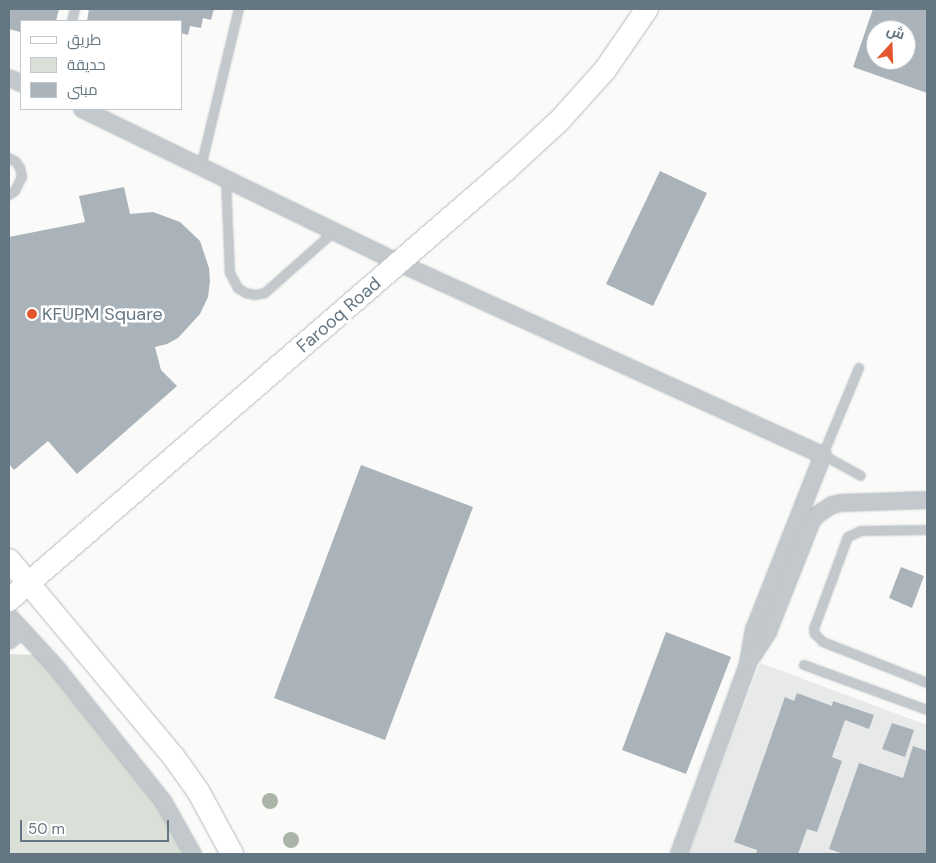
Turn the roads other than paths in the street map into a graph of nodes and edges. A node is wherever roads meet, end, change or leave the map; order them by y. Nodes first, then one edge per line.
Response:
1 (239, 9) edge
2 (647, 9) edge
3 (84, 110) edge
4 (9, 158) edge
5 (202, 167) junction
6 (226, 180) junction
7 (9, 195) edge
8 (334, 232) junction
9 (399, 263) junction
10 (859, 368) dead end
11 (823, 455) junction
12 (862, 476) dead end
13 (927, 500) edge
14 (927, 530) edge
15 (9, 560) edge
16 (29, 584) junction
17 (9, 600) edge
18 (9, 616) edge
19 (15, 636) edge
20 (748, 664) junction
21 (804, 665) dead end
22 (927, 683) edge
23 (927, 710) edge
24 (193, 854) edge
25 (232, 854) edge
26 (679, 854) edge

1 - 5 lane
2 - 9 street, Farooq Road
3 - 5 street
4 - 7 lane
5 - 6 street
6 - 8 street
6 - 8 lane
8 - 9 street
9 - 11 street
9 - 16 street, Farooq Road
10 - 11 lane
11 - 12 lane
11 - 20 street
13 - 20 street
14 - 22 lane
15 - 16 street
16 - 17 street, Farooq Road
16 - 25 street
18 - 19 street
19 - 24 street
20 - 26 street
21 - 23 lane

